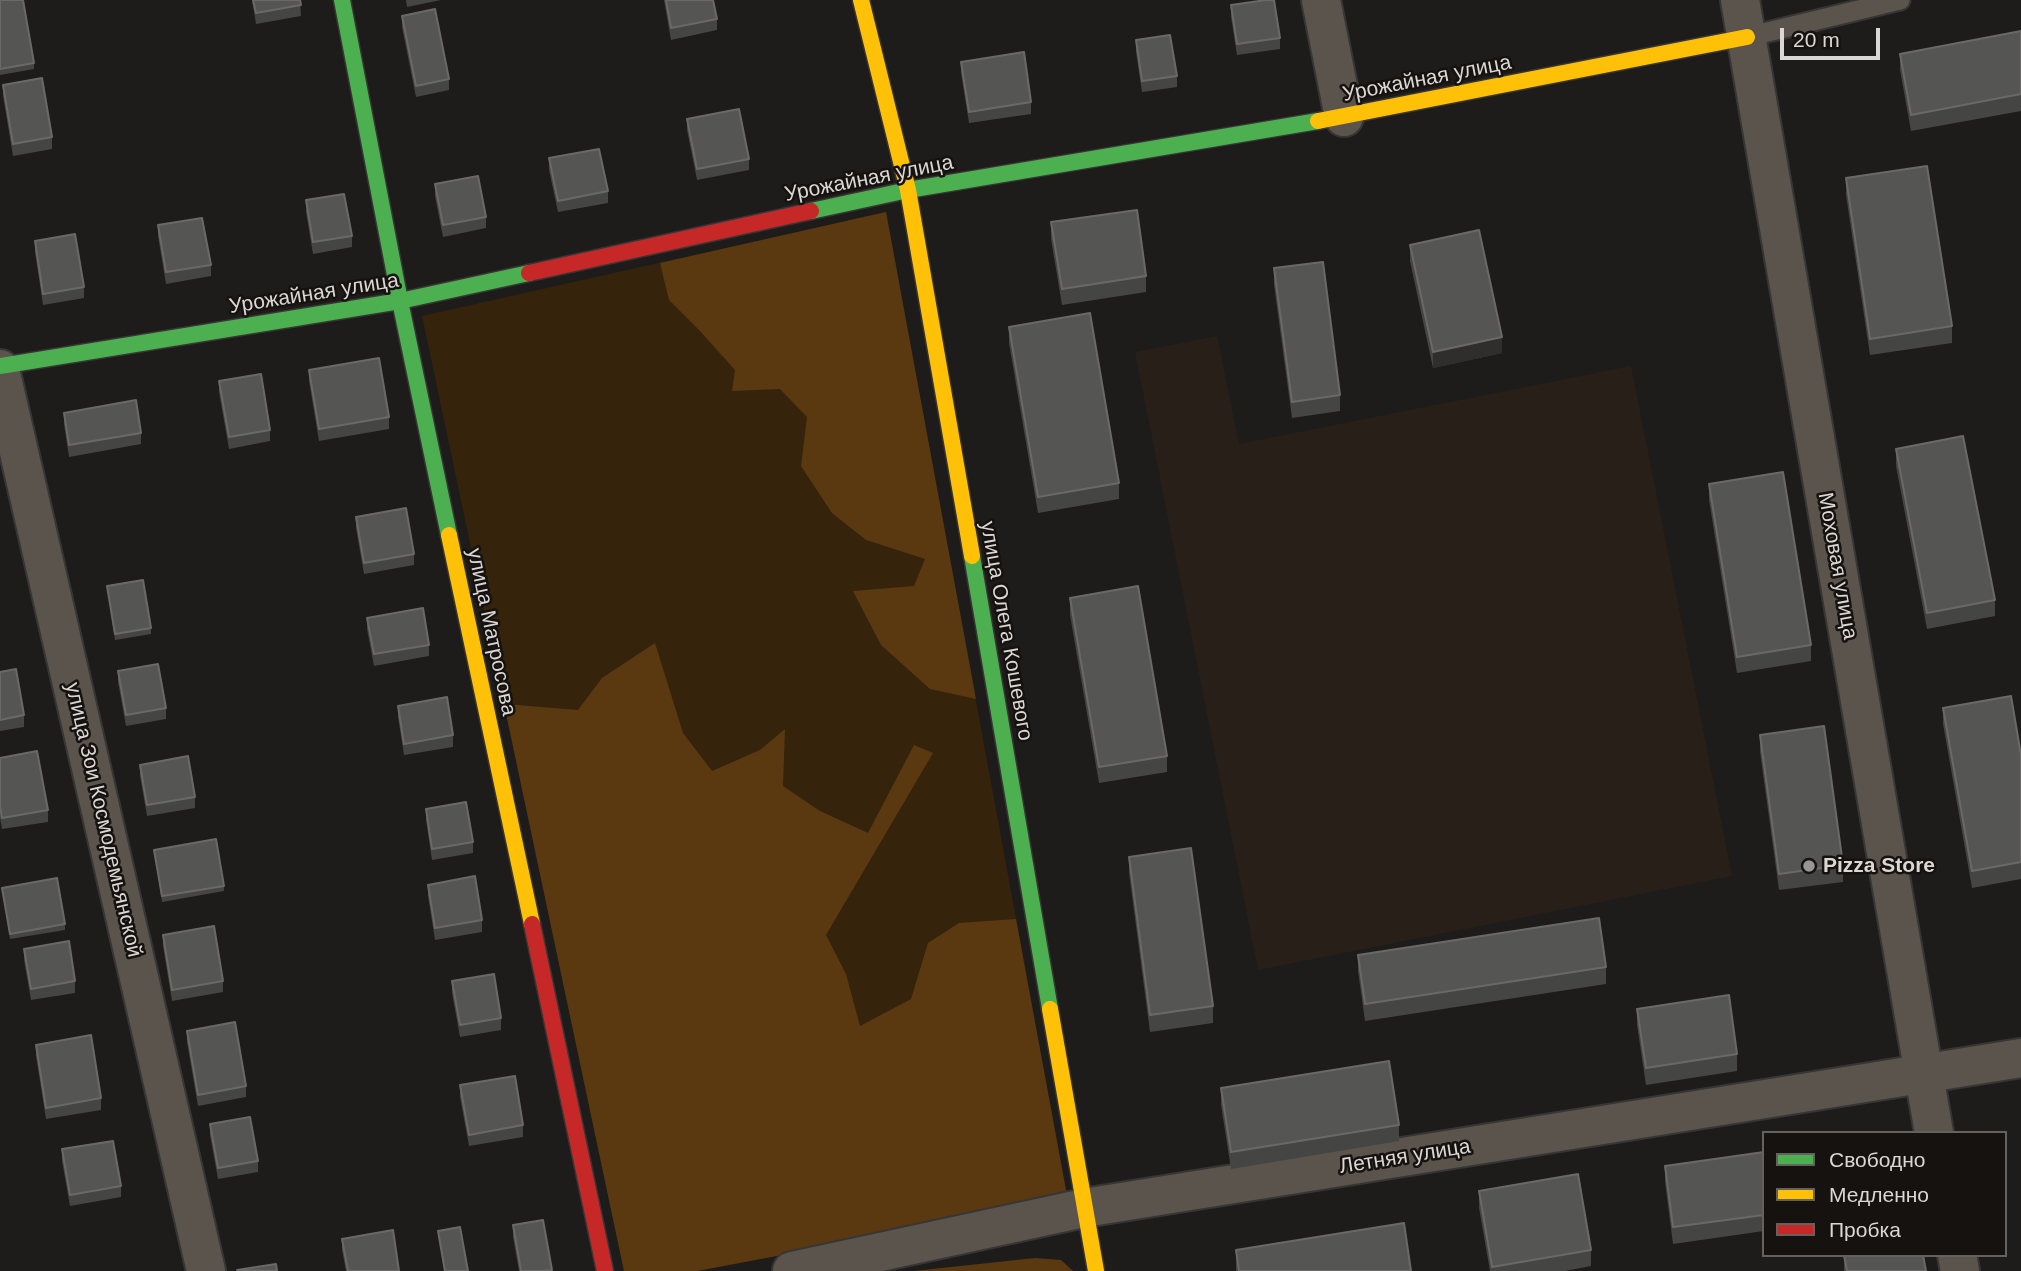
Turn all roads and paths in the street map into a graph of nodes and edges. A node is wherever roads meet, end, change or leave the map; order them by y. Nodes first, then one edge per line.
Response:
1 (342, 0) edge
2 (861, 0) edge
3 (1321, 0) edge
4 (1740, 0) edge
5 (1900, 0) edge
6 (1746, 37) junction
7 (1344, 117) junction
8 (908, 190) junction
9 (400, 301) junction
10 (0, 367) edge
11 (2021, 1058) edge
12 (1923, 1075) junction
13 (1934, 1131) edge
14 (1084, 1208) junction
15 (206, 1271) edge
16 (605, 1271) edge
17 (792, 1271) edge
18 (1096, 1271) edge

1 - 9 street, улица Матросова
2 - 8 street, улица Олега Кошевого
3 - 7 street
4 - 6 street, Моховая улица
5 - 6 lane
6 - 7 street, Урожайная улица
6 - 12 street, Моховая улица
7 - 8 street, Урожайная улица
8 - 9 street, Урожайная улица
8 - 14 street, улица Олега Кошевого
9 - 10 street, Урожайная улица
9 - 16 street, улица Матросова
10 - 15 street, улица Зои Космодемьянской
11 - 12 street, Летняя улица
12 - 13 street, Моховая улица
12 - 14 street, Летняя улица
14 - 17 street, Летняя улица
14 - 18 street, улица Олега Кошевого

